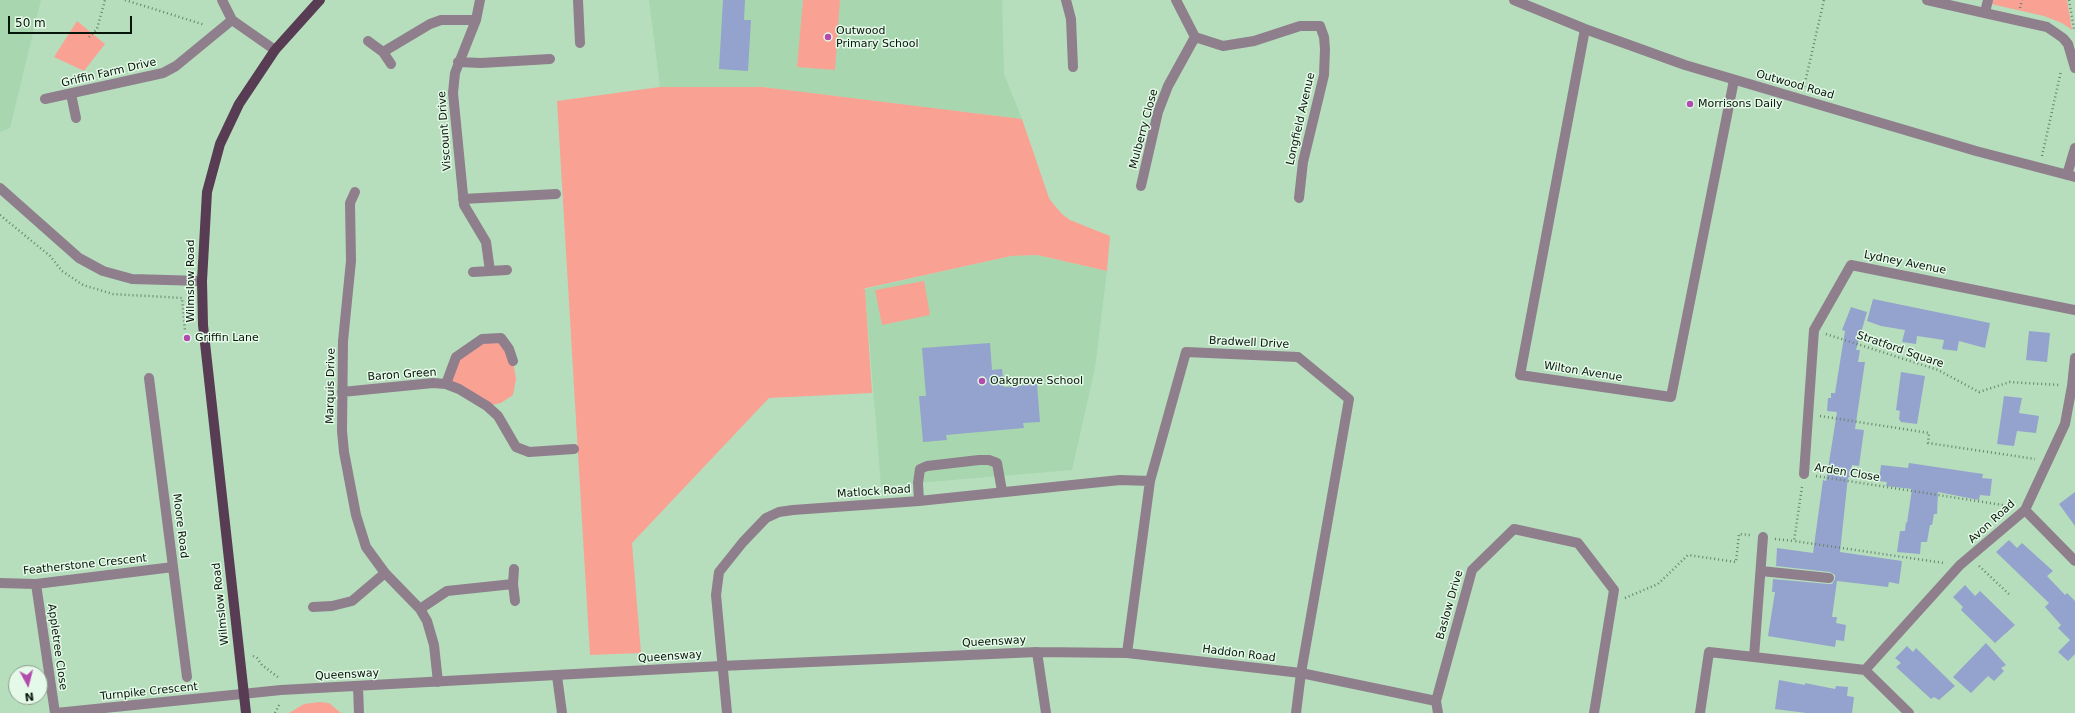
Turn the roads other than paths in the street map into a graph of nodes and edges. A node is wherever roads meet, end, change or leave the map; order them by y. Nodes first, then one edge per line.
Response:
1 (222, 0) edge
2 (320, 0) edge
3 (480, 0) edge
4 (578, 0) edge
5 (1066, 0) edge
6 (1176, 0) edge
7 (1514, 0) edge
8 (1927, 0) edge
9 (1988, 0) edge
10 (1534, 4) edge
11 (1985, 12) junction
12 (232, 20) junction
13 (476, 20) junction
14 (1585, 29) junction
15 (1195, 37) junction
16 (368, 41) dead end
17 (580, 43) dead end
18 (275, 50) junction
19 (383, 52) junction
20 (550, 59) dead end
21 (458, 62) junction
22 (391, 64) dead end
23 (1073, 67) dead end
24 (2075, 68) edge
25 (1734, 80) junction
26 (71, 94) junction
27 (45, 99) dead end
28 (76, 118) dead end
29 (2075, 148) edge
30 (2071, 176) edge
31 (1141, 186) dead end
32 (0, 188) edge
33 (355, 192) dead end
34 (556, 194) dead end
35 (1299, 198) dead end
36 (463, 199) junction
37 (507, 270) dead end
38 (490, 271) junction
39 (473, 272) dead end
40 (202, 281) junction
41 (2075, 310) edge
42 (2075, 358) edge
43 (513, 361) dead end
44 (149, 378) dead end
45 (446, 384) junction
46 (342, 392) junction
47 (574, 449) dead end
48 (1804, 474) road end
49 (1150, 481) junction
50 (1002, 491) junction
51 (919, 501) junction
52 (2025, 510) junction
53 (1764, 537) road end
54 (2075, 561) edge
55 (173, 567) junction
56 (514, 569) dead end
57 (1761, 570) junction
58 (385, 574) junction
59 (1829, 578) dead end
60 (0, 583) edge
61 (36, 584) junction
62 (513, 584) junction
63 (515, 601) dead end
64 (313, 607) dead end
65 (420, 609) junction
66 (1037, 652) junction
67 (1127, 653) junction
68 (1754, 657) junction
69 (721, 666) junction
70 (1865, 670) junction
71 (1301, 673) junction
72 (557, 676) junction
73 (187, 677) dead end
74 (438, 682) junction
75 (358, 686) junction
76 (243, 694) junction
77 (1436, 701) junction
78 (56, 713) edge
79 (246, 713) edge
80 (359, 713) edge
81 (562, 713) edge
82 (727, 713) edge
83 (1046, 713) edge
84 (1296, 713) edge
85 (1438, 713) edge
86 (1594, 713) edge
87 (1700, 713) edge
88 (1909, 713) edge

1 - 12 street
2 - 18 main road, Wilmslow Road
3 - 13 street, Viscount Drive
4 - 17 street
5 - 23 street
6 - 15 street
7 - 10 street, Outwood Road
8 - 11 street
9 - 11 street
10 - 14 street, Outwood Road
11 - 24 street
12 - 18 street
12 - 26 street, Griffin Farm Drive
13 - 19 street
13 - 21 street, Viscount Drive
14 - 25 street, Outwood Road
14 - 25 street, Wilton Avenue
15 - 31 street, Mulberry Close
15 - 35 street, Longfield Avenue
16 - 19 street
18 - 40 main road, Wilmslow Road
19 - 22 street
20 - 21 street
21 - 36 street, Viscount Drive
25 - 30 street, Outwood Road
26 - 27 street, Griffin Farm Drive
26 - 28 street
29 - 30 street
32 - 40 street
33 - 46 street, Marquis Drive
34 - 36 street
36 - 38 street, Viscount Drive
37 - 38 street
38 - 39 street
40 - 76 main road, Wilmslow Road
41 - 48 street, Lydney Avenue
42 - 52 street, Avon Road
43 - 45 street
44 - 55 street, Moore Road
45 - 46 street, Baron Green
45 - 47 street, Baron Green
46 - 58 street, Marquis Drive
49 - 50 street, Matlock Road
49 - 67 street, Bradwell Drive
49 - 71 street, Bradwell Drive
50 - 51 street, Matlock Road
50 - 51 street
51 - 69 street, Matlock Road
52 - 54 street
52 - 70 street, Avon Road
53 - 57 street
55 - 61 street, Featherstone Crescent
55 - 73 street, Moore Road
56 - 62 street
57 - 59 street
57 - 68 street
58 - 64 street
58 - 65 street, Marquis Drive
60 - 61 street, Featherstone Crescent
61 - 78 street, Appletree Close
62 - 63 street
62 - 65 street
65 - 74 street, Marquis Drive
66 - 67 street, Haddon Road
66 - 69 street, Queensway
66 - 83 street, Queensway
67 - 71 street, Haddon Road
68 - 70 street
68 - 87 street
69 - 72 street, Queensway
69 - 82 street, Matlock Road
70 - 88 street
71 - 77 street, Haddon Road
71 - 84 street
72 - 74 street, Queensway
72 - 81 street
74 - 75 street, Queensway
75 - 76 street, Queensway
75 - 80 street
76 - 78 street, Turnpike Crescent
76 - 79 main road, Wilmslow Road
77 - 85 street, Baslow Drive
77 - 86 street, Baslow Drive

